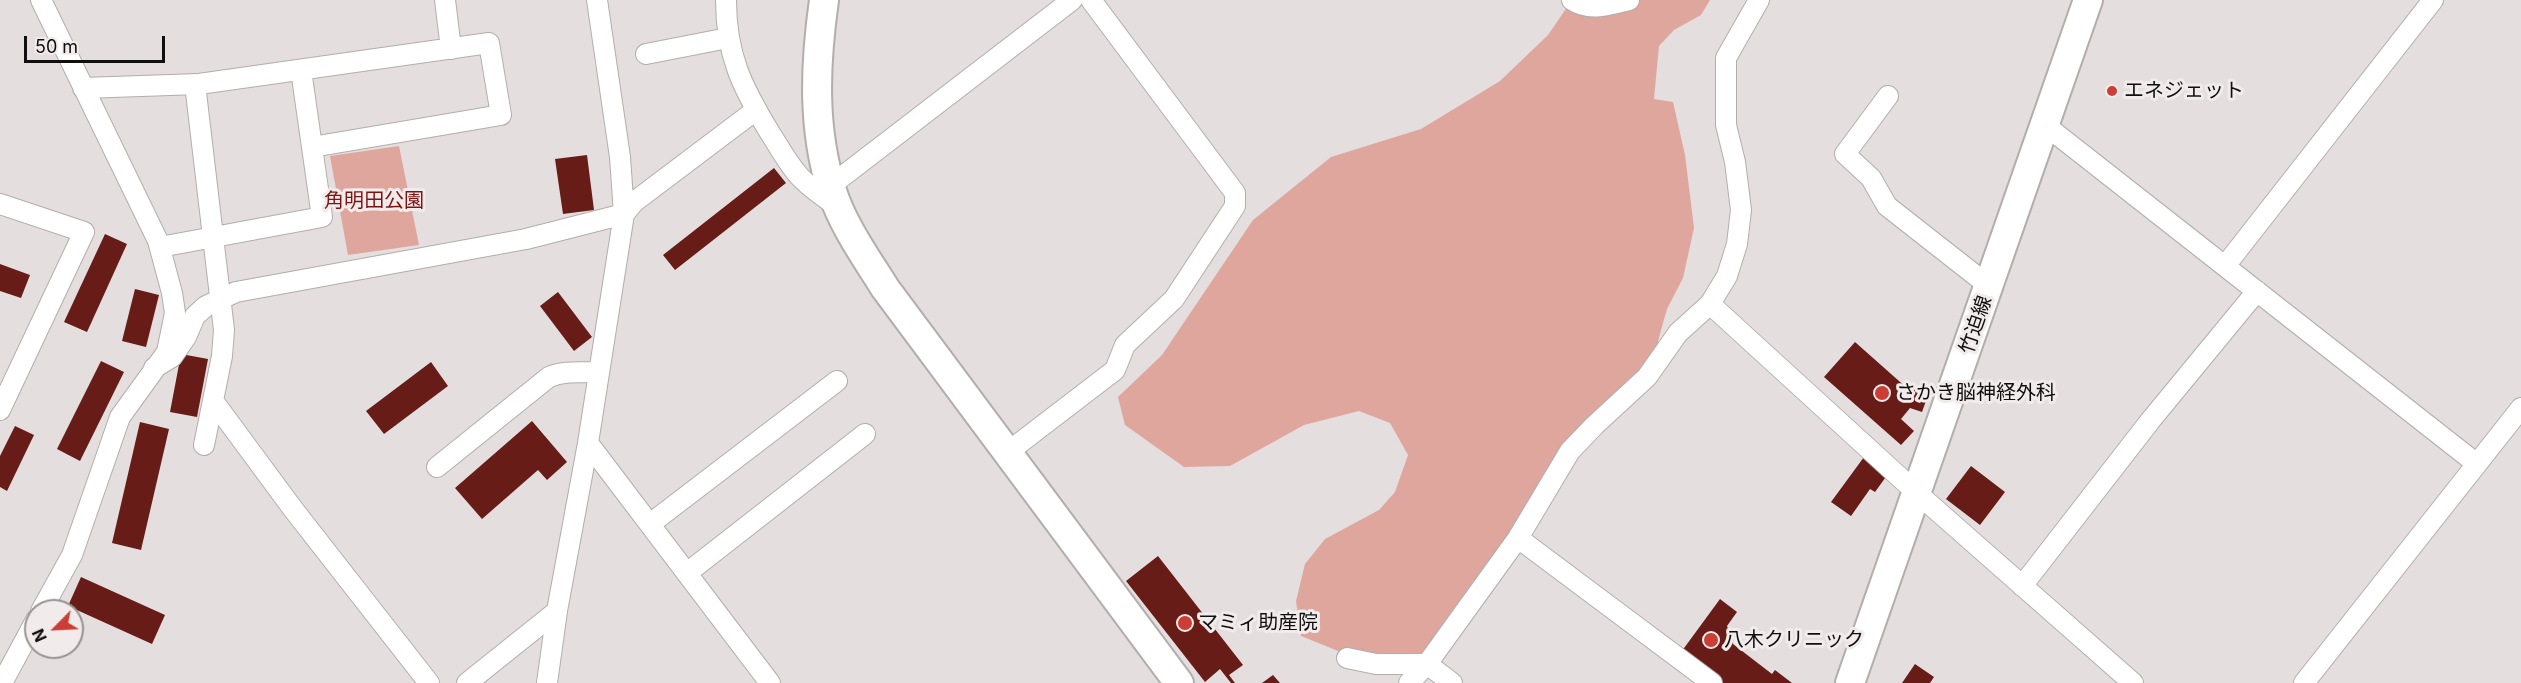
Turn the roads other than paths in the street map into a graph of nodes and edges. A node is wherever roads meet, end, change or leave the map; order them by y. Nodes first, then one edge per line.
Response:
1 (40, 0) edge
2 (445, 0) edge
3 (597, 0) edge
4 (726, 0) edge
5 (824, 0) edge
6 (1072, 0) edge
7 (1091, 0) edge
8 (1572, 0) edge
9 (1629, 0) edge
10 (1759, 0) edge
11 (2088, 0) edge
12 (2433, 0) edge
13 (728, 38) junction
14 (451, 49) junction
15 (646, 54) dead end
16 (301, 70) junction
17 (195, 84) junction
18 (83, 88) junction
19 (1888, 96) dead end
20 (756, 110) junction
21 (2045, 124) junction
22 (312, 147) junction
23 (834, 196) junction
24 (0, 204) edge
25 (624, 214) junction
26 (213, 237) junction
27 (160, 247) junction
28 (2225, 266) junction
29 (1989, 286) junction
30 (2257, 291) junction
31 (221, 298) junction
32 (1710, 304) junction
33 (154, 368) junction
34 (598, 372) junction
35 (837, 381) dead end
36 (214, 402) junction
37 (2521, 408) edge
38 (0, 410) edge
39 (866, 435) dead end
40 (588, 443) junction
41 (204, 445) dead end
42 (1008, 452) junction
43 (2477, 464) junction
44 (437, 467) dead end
45 (1917, 493) junction
46 (650, 524) junction
47 (1518, 538) junction
48 (687, 573) junction
49 (2022, 586) junction
50 (48, 599) edge
51 (557, 611) junction
52 (24, 643) edge
53 (1347, 658) dead end
54 (1427, 664) junction
55 (2, 683) edge
56 (429, 683) edge
57 (467, 683) edge
58 (547, 683) edge
59 (770, 683) edge
60 (1179, 683) edge
61 (1409, 683) edge
62 (1452, 683) edge
63 (1712, 683) edge
64 (1851, 683) edge
65 (2133, 683) edge
66 (2304, 683) edge

1 - 18 street
2 - 14 street
3 - 25 street
4 - 13 street
5 - 23 street
6 - 23 street
7 - 42 street
8 - 9 street
10 - 32 street
11 - 21 street, 竹迫線
12 - 28 street
13 - 15 street
13 - 20 street
14 - 16 street
14 - 22 street
16 - 17 street
16 - 22 street
17 - 18 street
17 - 26 street
18 - 27 street
19 - 29 street
20 - 23 street
20 - 25 street
21 - 28 street
21 - 29 street, 竹迫線
22 - 26 street
23 - 42 street
24 - 38 street
25 - 31 street
25 - 34 street
26 - 27 street
26 - 31 street
27 - 33 street
28 - 30 street
29 - 45 street, 竹迫線
30 - 43 street
30 - 49 street
31 - 33 street
31 - 36 street
32 - 45 street
32 - 47 street
33 - 50 street
34 - 40 street
34 - 44 street
35 - 46 street
36 - 41 street
36 - 56 street
37 - 43 street
39 - 48 street
40 - 46 street
40 - 51 street
42 - 60 street
43 - 66 street
45 - 49 street
45 - 64 street, 竹迫線
46 - 48 street
47 - 54 street
47 - 63 street
48 - 59 street
49 - 65 street
51 - 57 street
51 - 58 street
52 - 55 street
53 - 54 street
54 - 61 street
54 - 62 street

